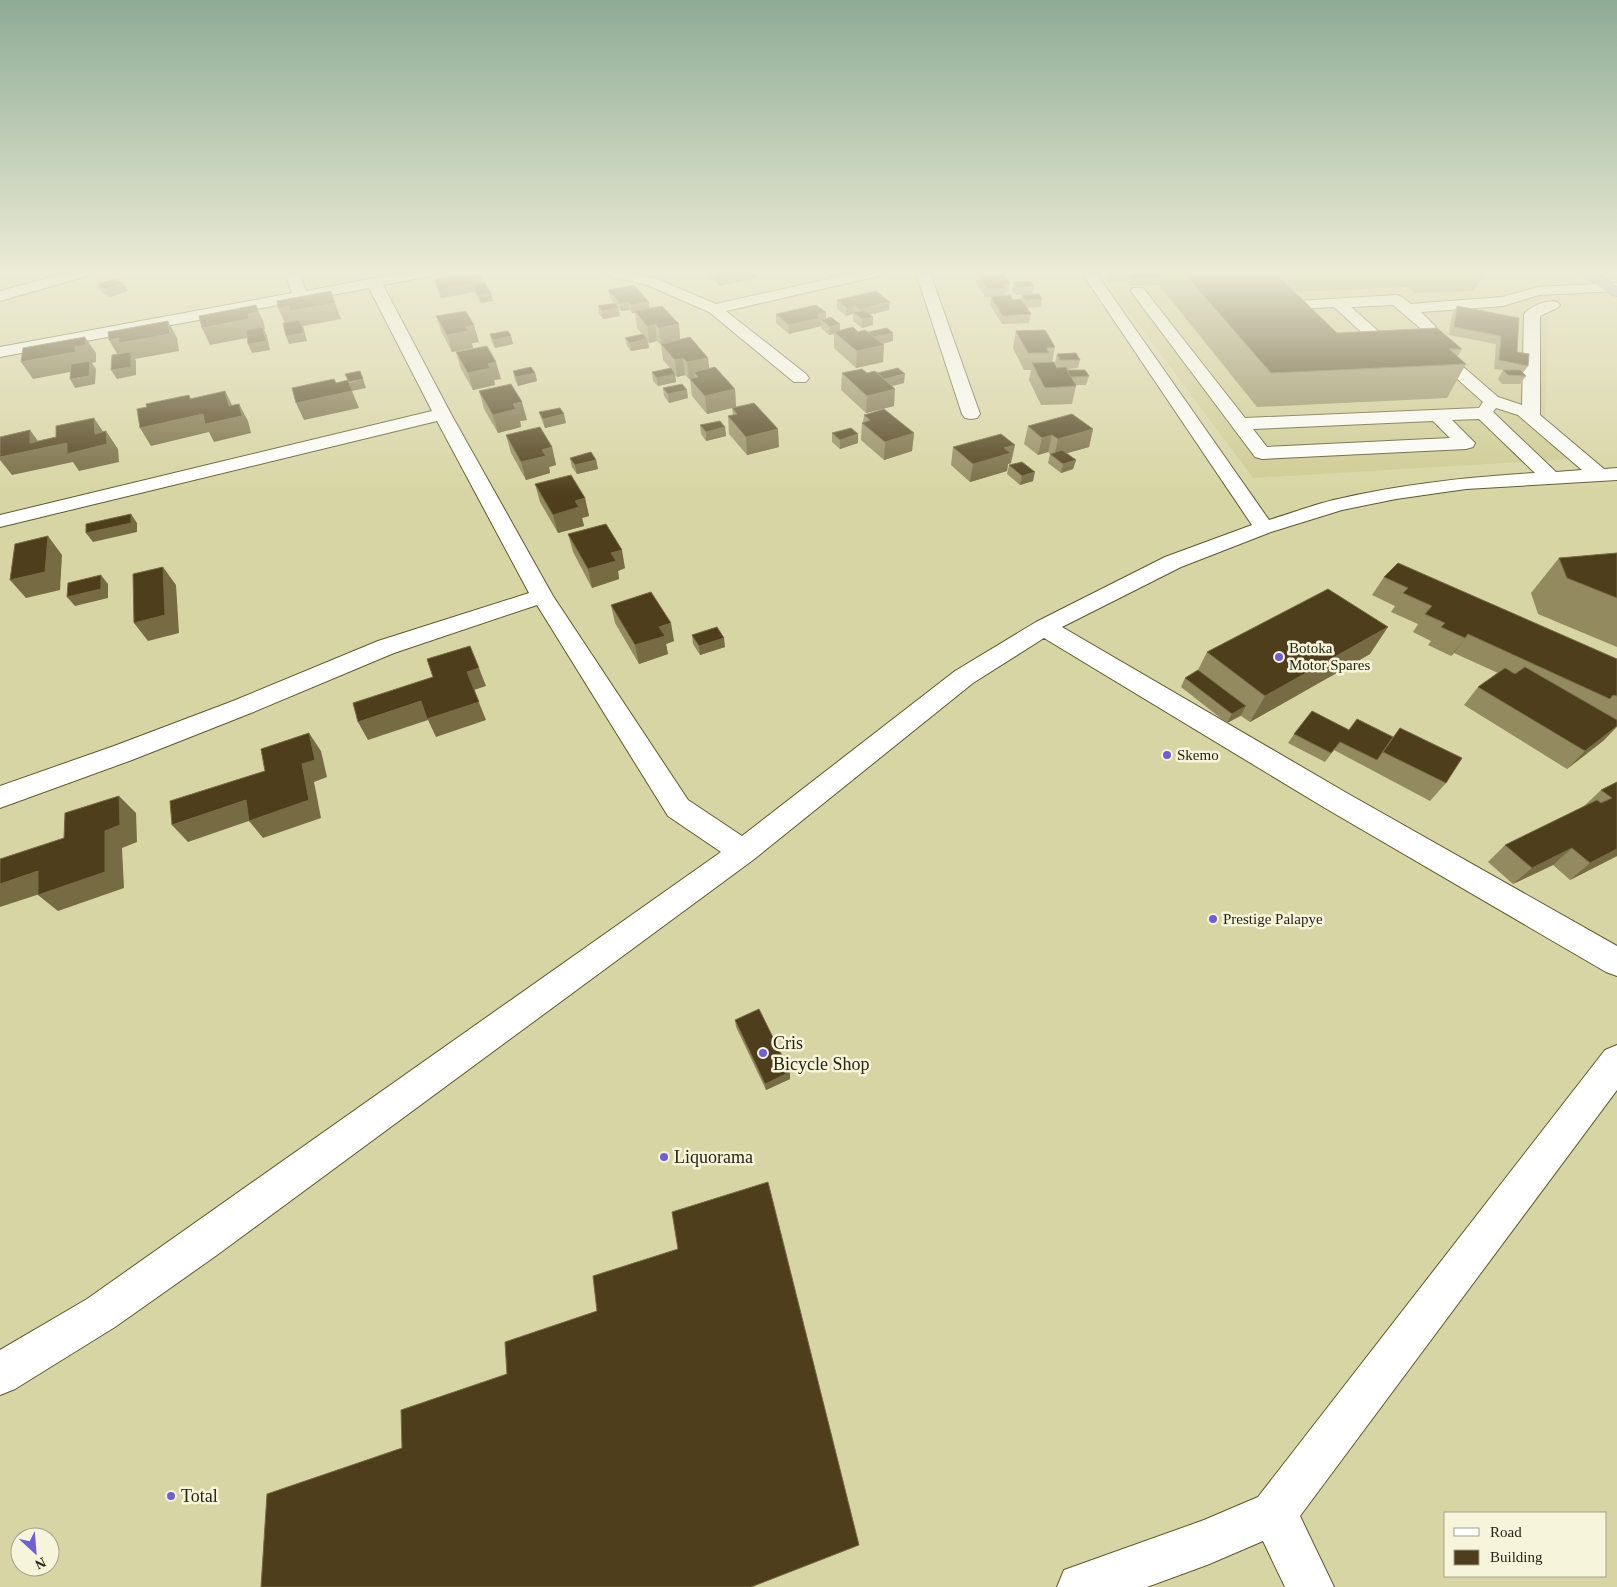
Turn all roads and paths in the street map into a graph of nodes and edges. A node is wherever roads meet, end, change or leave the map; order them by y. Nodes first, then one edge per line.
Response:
1 (27, 347) edge
2 (407, 347) edge
3 (761, 347) edge
4 (947, 347) edge
5 (1140, 347) edge
6 (1181, 347) edge
7 (1410, 347) edge
8 (1435, 347) edge
9 (1532, 347) edge
10 (1388, 348) joint
11 (1368, 349) edge
12 (0, 352) edge
13 (800, 378) dead end
14 (1488, 407) junction
15 (442, 414) junction
16 (970, 414) dead end
17 (1437, 415) junction
18 (1531, 417) junction
19 (1240, 424) junction
20 (1608, 475) edge
21 (1551, 478) junction
22 (0, 521) edge
23 (1264, 528) junction
24 (542, 596) junction
25 (1044, 627) junction
26 (0, 797) edge
27 (743, 852) junction
28 (1617, 962) edge
29 (1617, 1062) edge
30 (0, 1374) edge
31 (1274, 1513) junction
32 (1081, 1587) edge
33 (1310, 1587) edge

1 - 12 street
2 - 15 street
3 - 13 street
4 - 16 street
5 - 23 street
6 - 19 street
7 - 10 street
8 - 14 street
9 - 18 street
10 - 11 street
14 - 17 street
14 - 18 street
14 - 21 street
15 - 22 street
15 - 24 street
17 - 19 street
17 - 19 street
18 - 20 street
20 - 21 street
21 - 23 street
23 - 25 street
24 - 26 street
24 - 27 street
25 - 27 street
25 - 28 street
27 - 30 street
29 - 31 street
31 - 32 street
31 - 33 street

